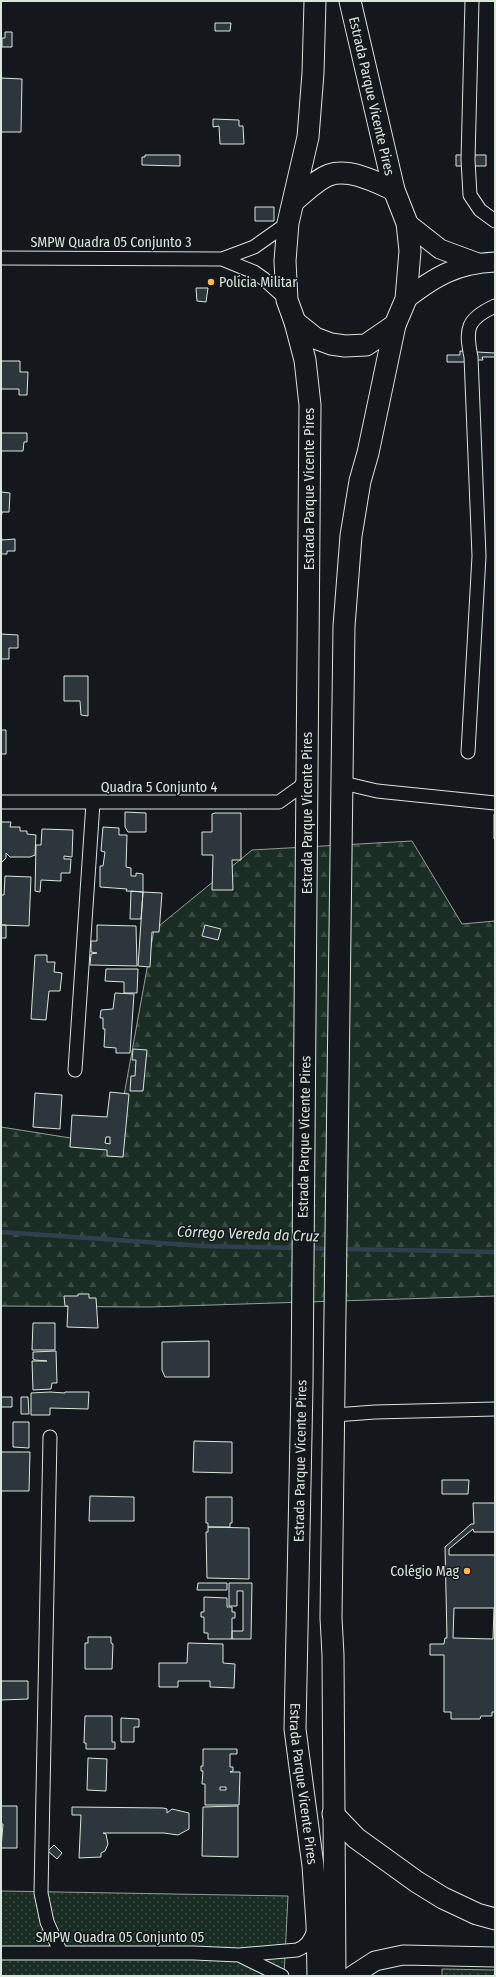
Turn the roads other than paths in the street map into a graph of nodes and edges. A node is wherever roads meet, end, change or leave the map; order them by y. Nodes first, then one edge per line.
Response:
1 (315, 1) edge
2 (350, 1) edge
3 (472, 1) edge
4 (394, 190) junction
5 (294, 201) junction
6 (495, 221) edge
7 (407, 222) junction
8 (288, 223) junction
9 (1, 258) edge
10 (222, 259) junction
11 (486, 263) edge
12 (406, 299) junction
13 (287, 300) junction
14 (495, 306) edge
15 (295, 322) junction
16 (395, 325) junction
17 (468, 752) dead end
18 (308, 777) junction
19 (343, 783) junction
20 (1, 802) edge
21 (495, 802) edge
22 (92, 803) junction
23 (75, 1070) dead end
24 (495, 1409) edge
25 (335, 1414) junction
26 (50, 1437) dead end
27 (333, 1814) junction
28 (495, 1919) edge
29 (317, 1924) junction
30 (1, 1953) edge
31 (61, 1953) junction
32 (239, 1955) junction
33 (495, 1957) edge
34 (282, 1976) edge
35 (318, 1976) edge
36 (335, 1976) edge
37 (352, 1976) edge

1 - 5 main road
2 - 4 main road, Estrada Parque Vicente Pires
3 - 6 street
4 - 5 main road
4 - 7 main road, Estrada Parque Vicente Pires
5 - 8 main road, Estrada Parque Vicente Pires
7 - 11 street
7 - 12 main road, Estrada Parque Vicente Pires
8 - 10 street
8 - 13 main road, Estrada Parque Vicente Pires
9 - 10 street, SMPW Quadra 05 Conjunto 3
10 - 13 street
11 - 12 street
12 - 16 main road, Estrada Parque Vicente Pires
13 - 15 main road, Estrada Parque Vicente Pires
14 - 17 street
15 - 16 main road
15 - 18 main road, Estrada Parque Vicente Pires
16 - 19 main road, Estrada Parque Vicente Pires
18 - 22 street, Quadra 5 Conjunto 4
18 - 29 main road, Estrada Parque Vicente Pires
19 - 21 street
19 - 25 main road, Estrada Parque Vicente Pires
20 - 22 street, Quadra 5 Conjunto 4
22 - 23 street
24 - 25 street
25 - 27 main road, Estrada Parque Vicente Pires
26 - 31 street
27 - 28 main road
27 - 36 main road, Estrada Parque Vicente Pires
29 - 32 street, SMPW Quadra 05 Conjunto 05
29 - 35 main road, Estrada Parque Vicente Pires
30 - 31 street, SMPW Quadra 05 Conjunto 05
31 - 32 street, SMPW Quadra 05 Conjunto 05
32 - 34 street, SMPW Quadra 05 Conjunto 05
33 - 37 street

